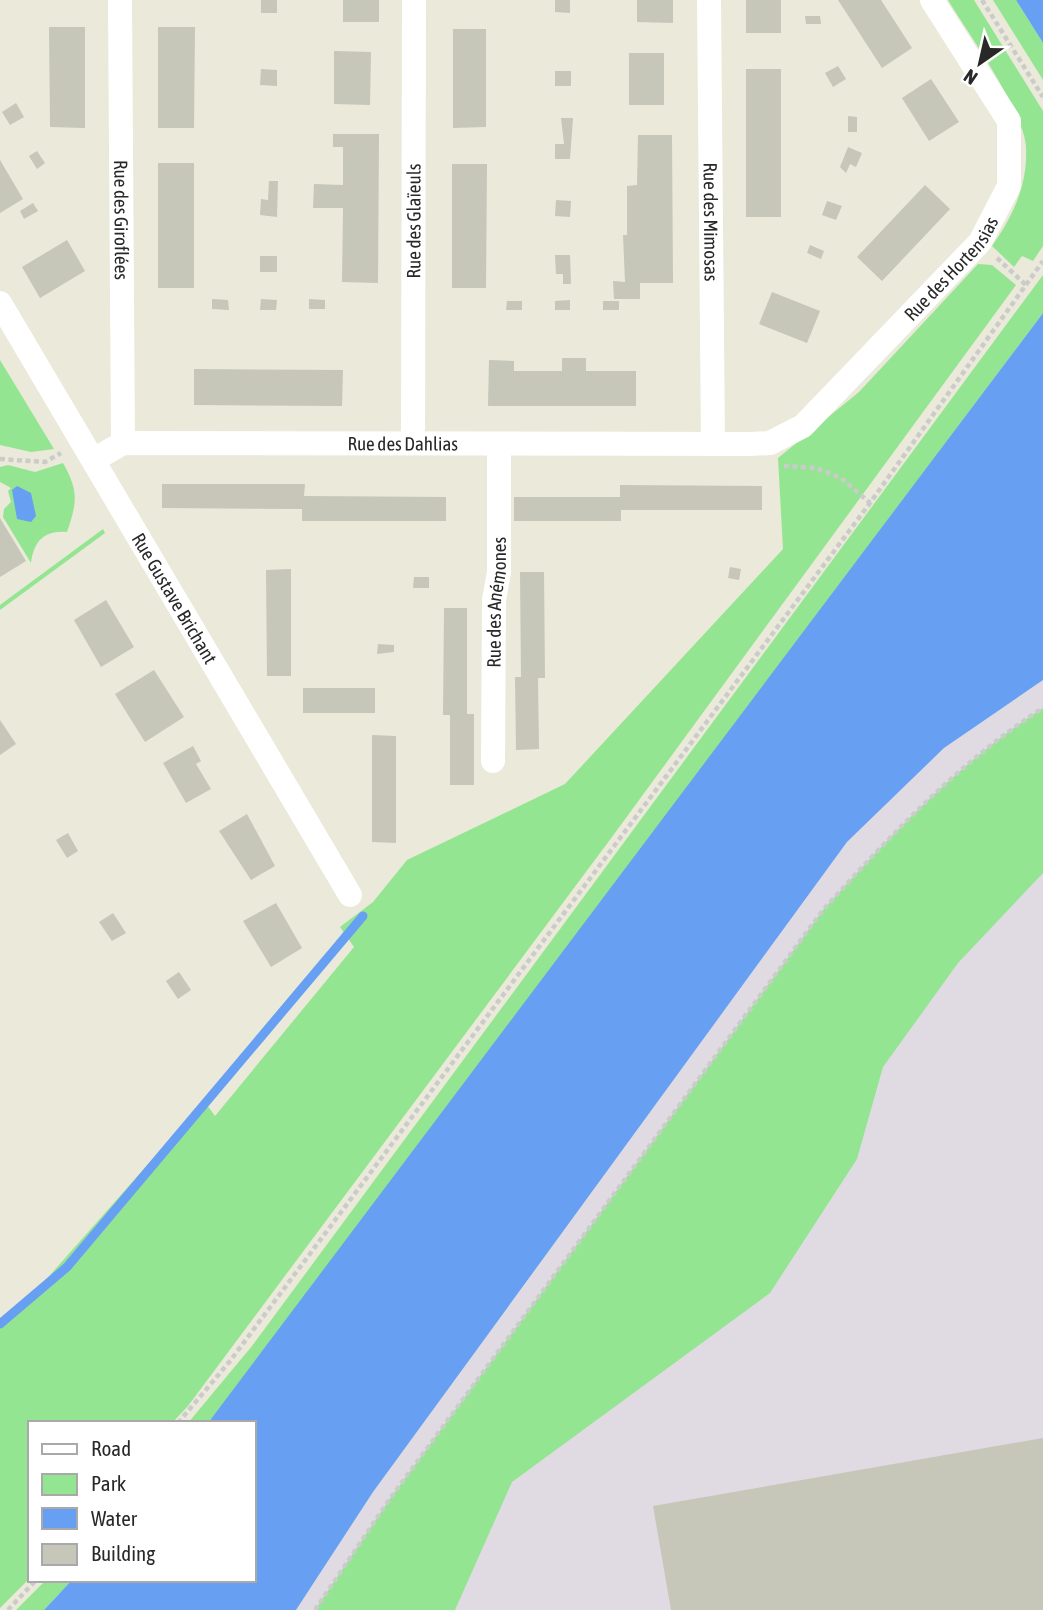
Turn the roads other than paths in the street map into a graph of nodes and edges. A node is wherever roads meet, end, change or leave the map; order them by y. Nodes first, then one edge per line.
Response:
1 (120, 0) edge
2 (414, 0) edge
3 (709, 0) edge
4 (932, 0) edge
5 (0, 303) edge
6 (123, 443) junction
7 (413, 443) junction
8 (499, 444) junction
9 (713, 444) junction
10 (89, 450) junction
11 (493, 761) dead end
12 (351, 895) dead end

1 - 6 street, Rue des Giroflées
2 - 7 street, Rue des Glaïeuls
3 - 9 street, Rue des Mimosas
4 - 9 street, Rue des Hortensias
5 - 10 street, Rue Gustave Brichant
6 - 7 street, Rue des Dahlias
6 - 10 street, Rue des Dahlias
7 - 8 street, Rue des Dahlias
8 - 9 street, Rue des Dahlias
8 - 11 street, Rue des Anémones
10 - 12 street, Rue Gustave Brichant

